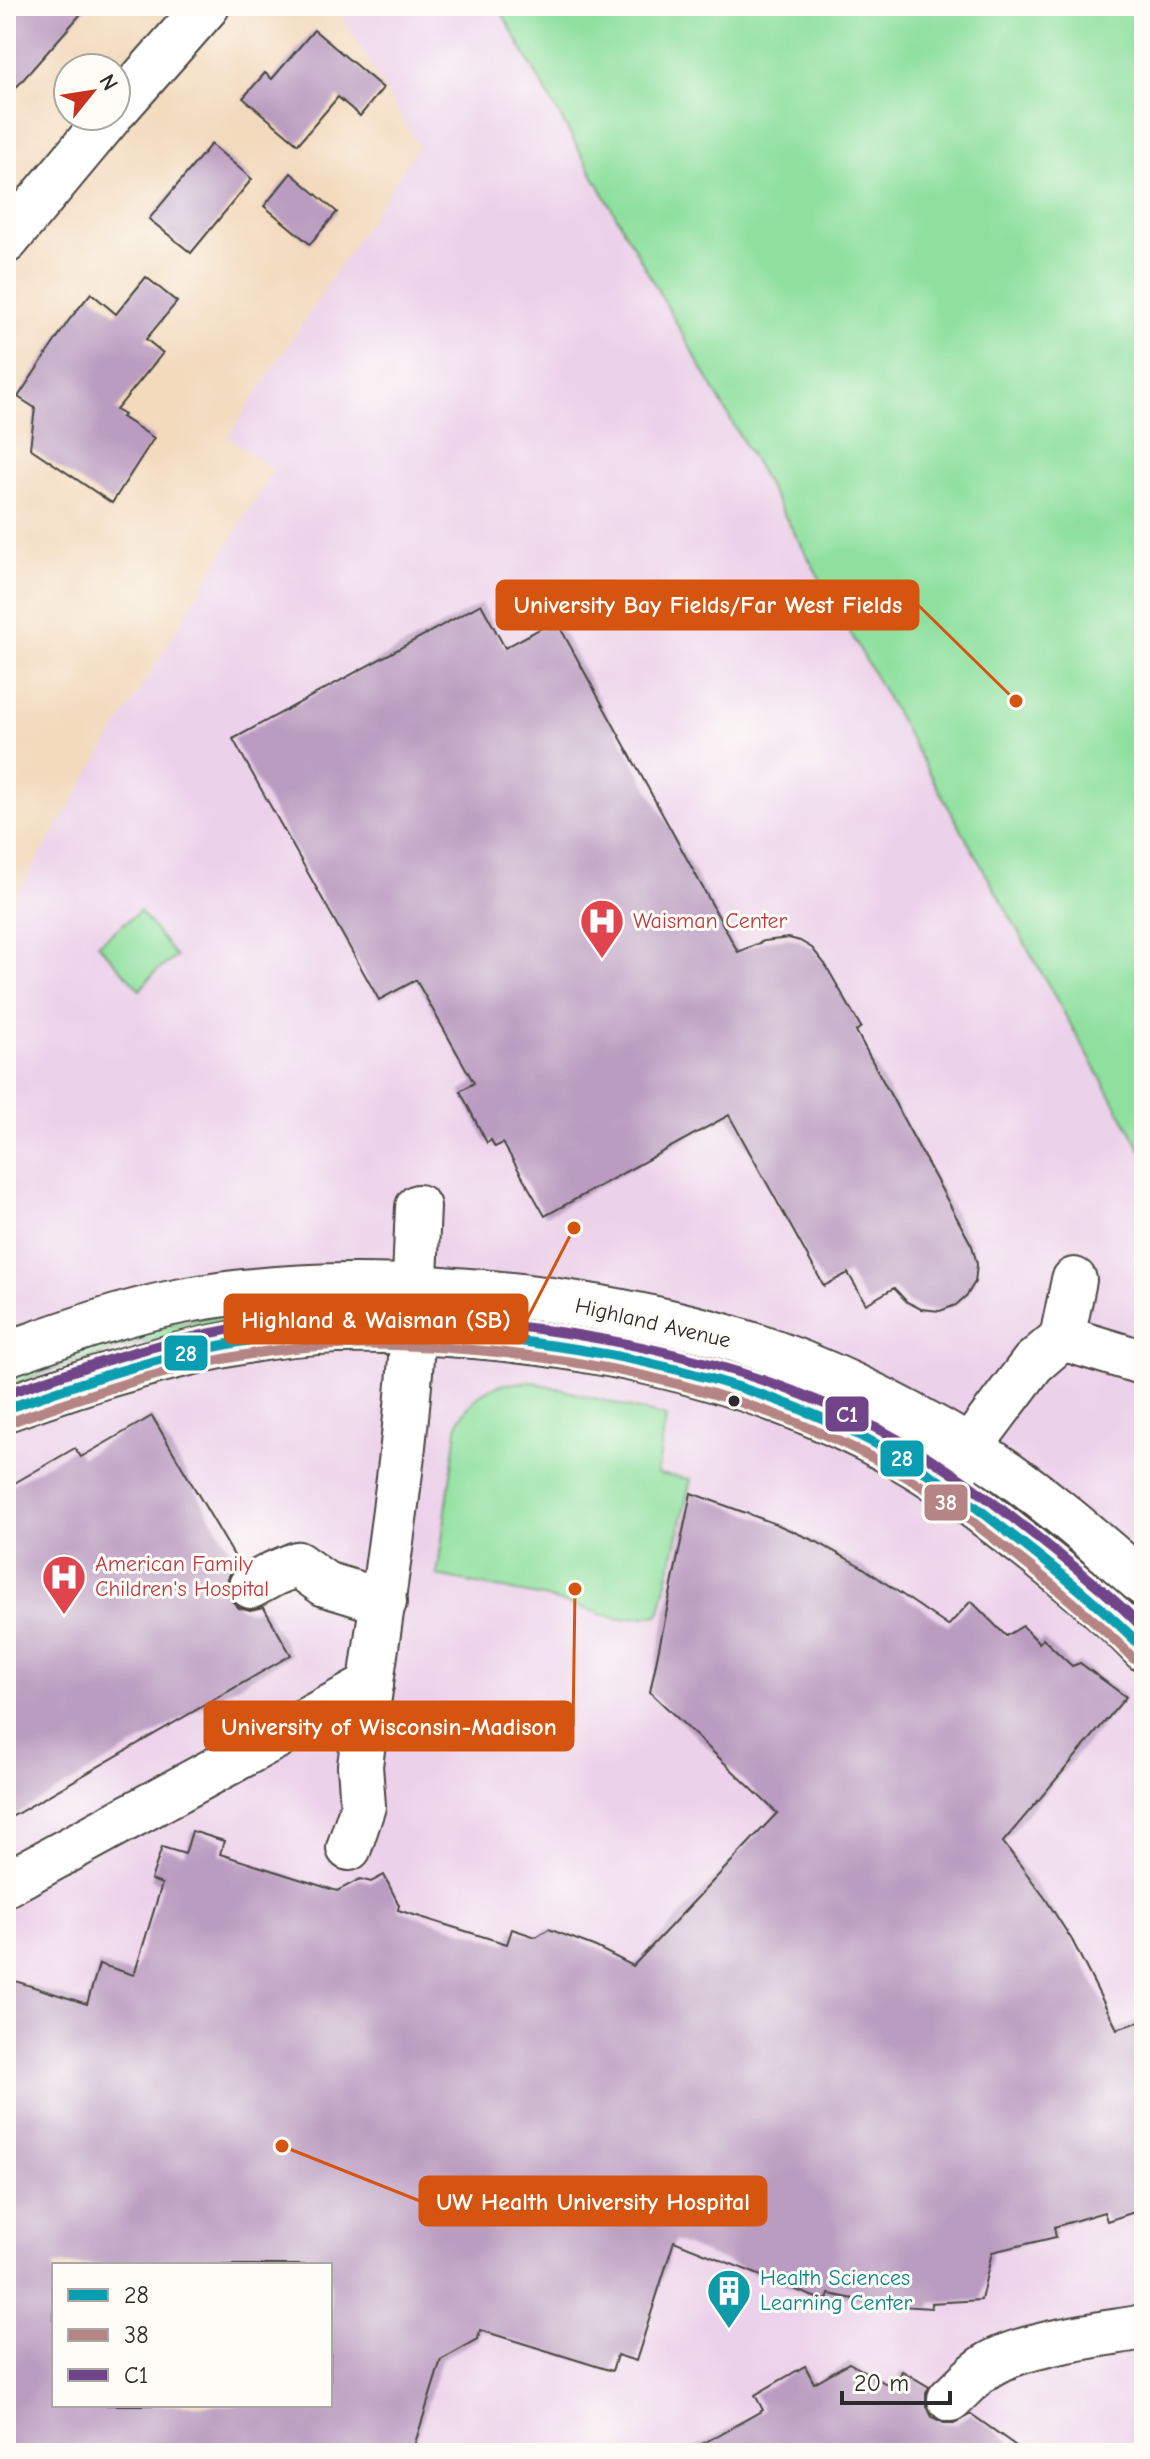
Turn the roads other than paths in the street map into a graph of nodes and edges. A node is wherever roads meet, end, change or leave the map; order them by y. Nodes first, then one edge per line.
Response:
1 (207, 6) edge
2 (132, 91) edge
3 (97, 132) edge
4 (6, 241) edge
5 (418, 1207) dead end
6 (1074, 1280) dead end
7 (415, 1287) junction
8 (414, 1332) junction
9 (1062, 1338) junction
10 (6, 1354) edge
11 (1138, 1361) dead end
12 (6, 1409) edge
13 (969, 1448) junction
14 (947, 1486) junction
15 (1144, 1584) edge
16 (251, 1586) dead end
17 (384, 1602) junction
18 (1144, 1649) edge
19 (371, 1685) junction
20 (349, 1848) dead end
21 (6, 1884) edge
22 (1144, 2327) edge
23 (950, 2399) dead end

1 - 2 street
3 - 4 street
5 - 7 street
6 - 9 street
7 - 8 street
7 - 10 street, Highland Avenue
7 - 13 street, Highland Avenue
8 - 12 street, Highland Avenue
8 - 14 street, Highland Avenue
8 - 17 street
9 - 11 street
9 - 13 street
13 - 14 street
13 - 15 street, Highland Avenue
14 - 18 street, Highland Avenue
16 - 17 street
17 - 19 street
19 - 20 street
19 - 21 street
22 - 23 street

